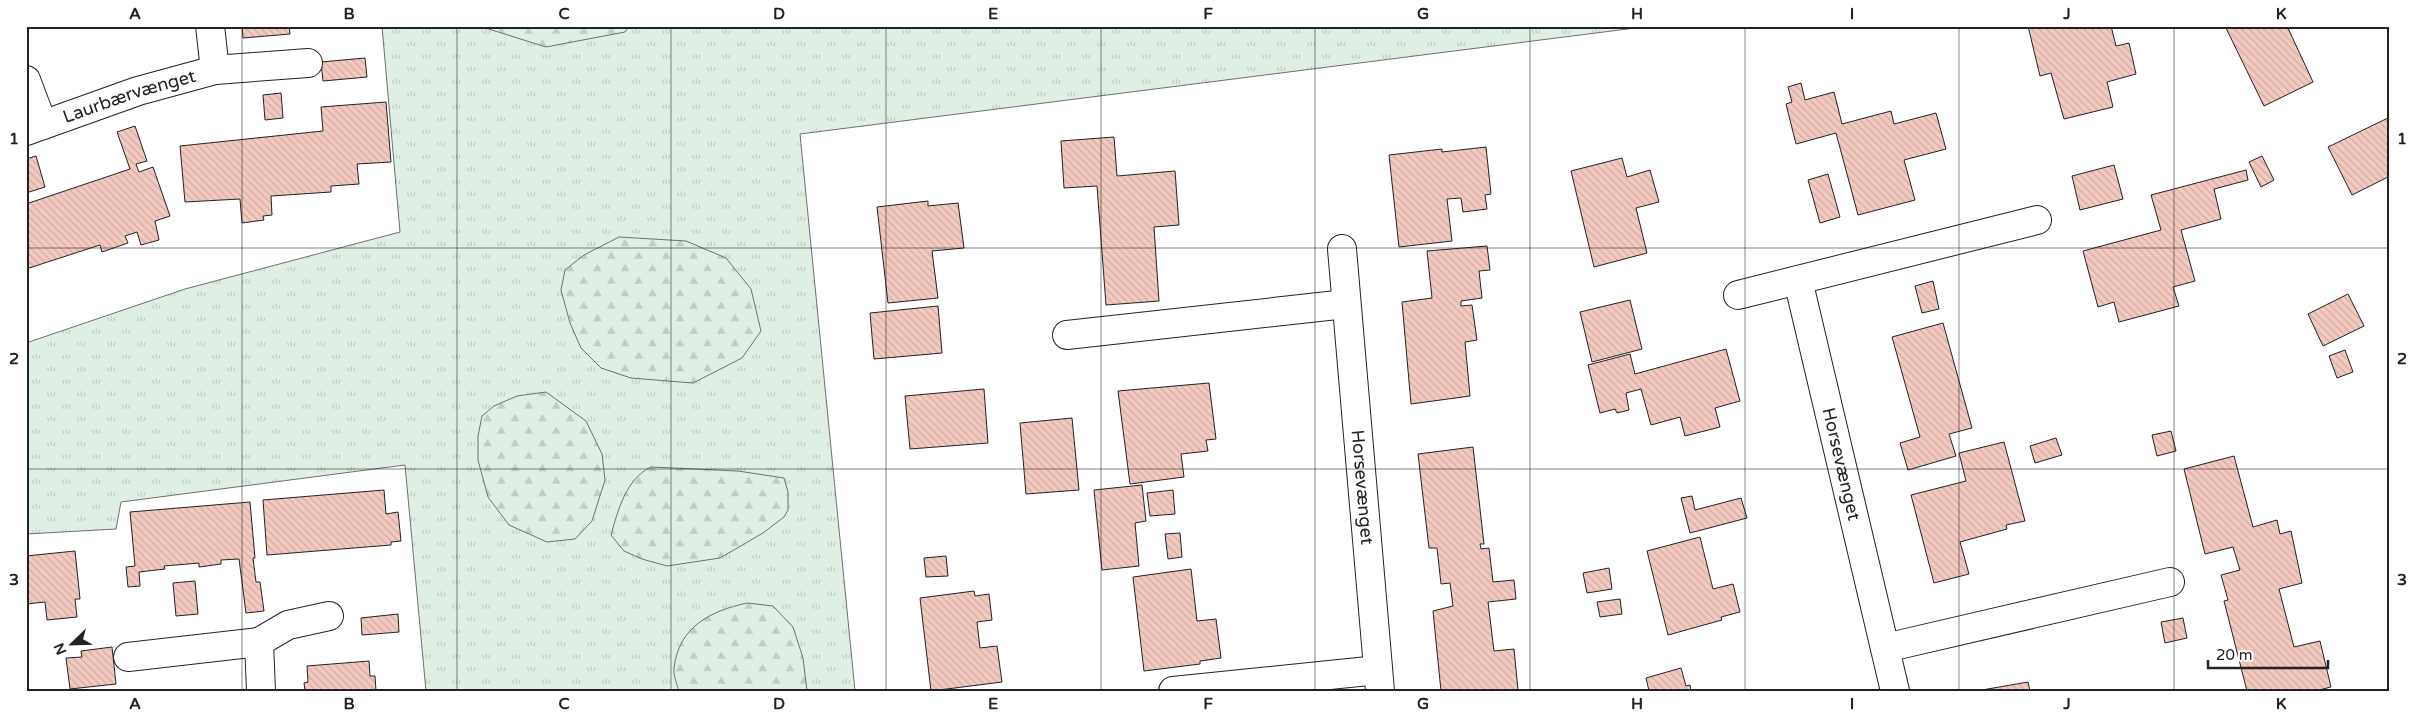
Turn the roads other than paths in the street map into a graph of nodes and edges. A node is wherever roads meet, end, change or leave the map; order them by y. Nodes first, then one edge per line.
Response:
1 (210, 26) edge
2 (308, 63) dead end
3 (215, 70) junction
4 (26, 80) edge
5 (34, 128) edge
6 (2037, 220) dead end
7 (1342, 249) dead end
8 (1798, 280) junction
9 (1738, 295) dead end
10 (1346, 304) junction
11 (1067, 335) dead end
12 (2170, 582) dead end
13 (329, 616) dead end
14 (258, 642) junction
15 (1885, 648) junction
16 (128, 657) dead end
17 (1379, 680) edge
18 (261, 691) edge
19 (1174, 691) edge
20 (1895, 691) edge

1 - 3 street, Laurbærvænget
2 - 3 street, Laurbærvænget
3 - 5 street, Laurbærvænget
4 - 5 street, Laurbærvænget
6 - 8 street
7 - 10 street, Horsevænget
8 - 9 street
8 - 15 street, Horsevænget
10 - 11 street
10 - 17 street, Horsevænget
12 - 15 street
13 - 14 street
14 - 16 street
14 - 18 street
15 - 20 street, Horsevænget
17 - 19 street, Horsevænget

